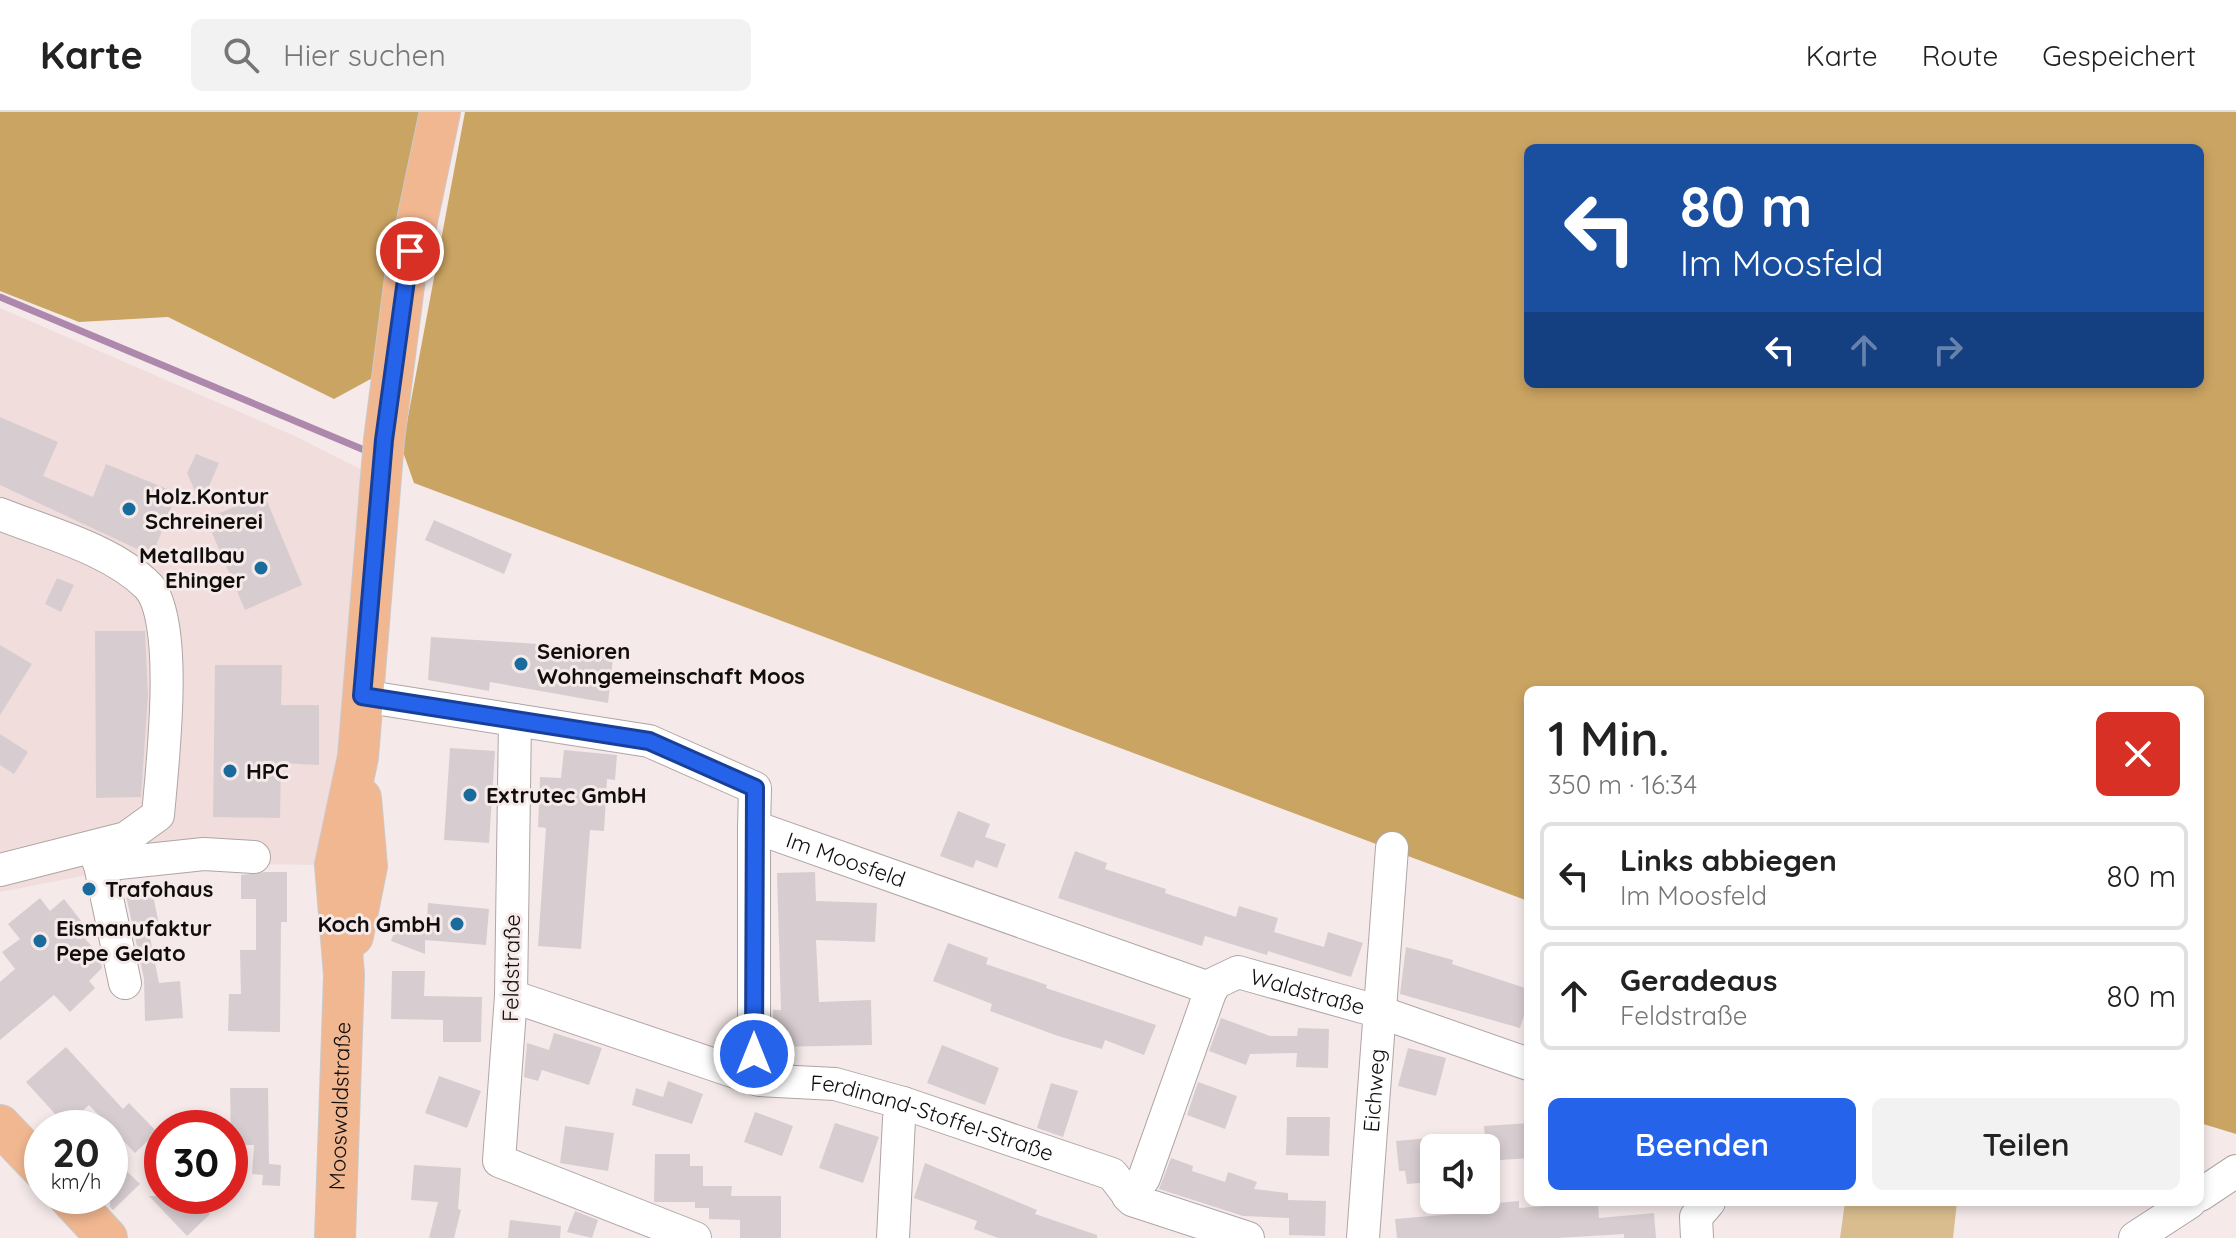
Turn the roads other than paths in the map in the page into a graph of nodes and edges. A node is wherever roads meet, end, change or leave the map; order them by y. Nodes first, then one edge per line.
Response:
1 (440, 112) edge
2 (0, 514) edge
3 (362, 696) junction
4 (515, 720) junction
5 (754, 827) junction
6 (1392, 848) dead end
7 (96, 857) junction
8 (254, 857) dead end
9 (0, 870) edge
10 (125, 983) dead end
11 (1212, 989) junction
12 (511, 996) junction
13 (1377, 1011) junction
14 (1524, 1063) edge
15 (748, 1076) junction
16 (903, 1103) junction
17 (0, 1125) edge
18 (24, 1150) edge
19 (2236, 1171) edge
20 (2204, 1192) edge
21 (1128, 1196) junction
22 (2184, 1206) edge
23 (85, 1214) edge
24 (107, 1238) edge
25 (335, 1238) edge
26 (695, 1238) edge
27 (893, 1238) edge
28 (1248, 1238) edge
29 (1363, 1238) edge
30 (2135, 1238) edge

1 - 3 main road, Mooswaldstraße
2 - 7 street
3 - 4 street
3 - 25 main road, Mooswaldstraße
4 - 5 street
4 - 12 street, Feldstraße
5 - 11 street, Im Moosfeld
5 - 15 street
6 - 13 street, Eichweg
7 - 8 street
7 - 9 street
7 - 10 street
11 - 13 street, Waldstraße
11 - 21 street
12 - 15 street, Ferdinand-Stoffel-Straße
12 - 26 street, Feldstraße
13 - 14 street, Waldstraße
13 - 29 street, Eichweg
15 - 16 street, Ferdinand-Stoffel-Straße
16 - 21 street, Ferdinand-Stoffel-Straße
16 - 27 street
17 - 18 main road
19 - 20 street
21 - 28 street, Ferdinand-Stoffel-Straße
22 - 30 street
23 - 24 main road

